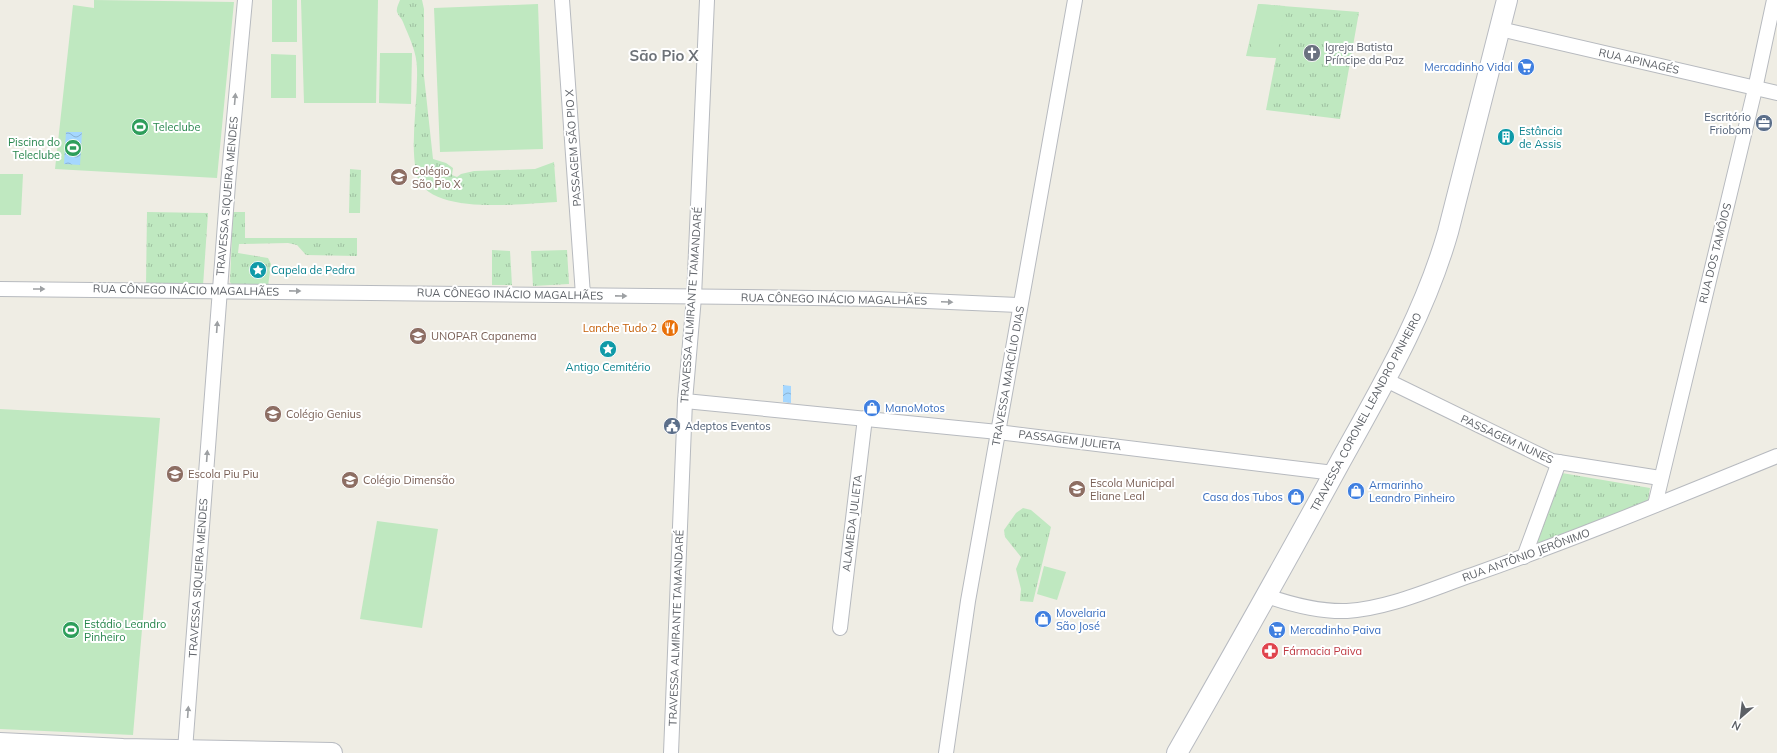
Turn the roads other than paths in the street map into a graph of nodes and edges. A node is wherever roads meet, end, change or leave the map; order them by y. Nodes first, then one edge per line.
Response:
1 (245, 0) edge
2 (562, 0) edge
3 (706, 0) edge
4 (1074, 0) edge
5 (1507, 0) edge
6 (1774, 0) edge
7 (1500, 29) junction
8 (1755, 88) junction
9 (1777, 93) edge
10 (0, 289) edge
11 (220, 290) junction
12 (583, 295) junction
13 (694, 297) junction
14 (1020, 305) junction
15 (1386, 380) junction
16 (685, 401) junction
17 (865, 418) junction
18 (998, 432) junction
19 (1777, 456) edge
20 (1559, 462) junction
21 (1334, 473) junction
22 (1660, 478) junction
23 (1654, 505) junction
24 (1524, 558) junction
25 (1267, 596) junction
26 (840, 628) dead end
27 (0, 743) edge
28 (185, 750) junction
29 (153, 751) edge
30 (332, 753) edge
31 (671, 753) edge
32 (946, 753) edge
33 (1176, 753) edge

11 -> 1 street, TRAVESSA SIQUEIRA MENDES
2 - 12 street, PASSAGEM SÃO PIO X
3 - 13 street, TRAVESSA ALMIRANTE TAMANDARÉ
4 - 14 street, TRAVESSA MARCÍLIO DIAS
5 - 7 street, TRAVESSA CORONEL LEANDRO PINHEIRO
6 - 8 street, RUA DOS TAMÔIOS
7 - 8 street, RUA APINAGÉS
7 - 15 street, TRAVESSA CORONEL LEANDRO PINHEIRO
8 - 9 street, RUA APINAGÉS
8 - 22 street, RUA DOS TAMÔIOS
10 -> 11 street, RUA CÔNEGO INÁCIO MAGALHÃES
11 -> 12 street, RUA CÔNEGO INÁCIO MAGALHÃES
28 -> 11 street, TRAVESSA SIQUEIRA MENDES
12 -> 13 street, RUA CÔNEGO INÁCIO MAGALHÃES
13 -> 14 street, RUA CÔNEGO INÁCIO MAGALHÃES
13 - 16 street, TRAVESSA ALMIRANTE TAMANDARÉ
14 - 18 street, TRAVESSA MARCÍLIO DIAS
15 - 20 street, PASSAGEM NUNES
15 - 21 street, TRAVESSA CORONEL LEANDRO PINHEIRO
16 - 17 street, PASSAGEM JULIETA
16 - 31 street, TRAVESSA ALMIRANTE TAMANDARÉ
17 - 18 street, PASSAGEM JULIETA
17 - 26 street, ALAMEDA JULIETA
18 - 21 street, PASSAGEM JULIETA
18 - 32 street, TRAVESSA MARCÍLIO DIAS
19 - 23 street, RUA ANTÔNIO JERÔNIMO
20 - 22 street, PASSAGEM NUNES
20 - 24 street
21 - 25 street, TRAVESSA CORONEL LEANDRO PINHEIRO
22 - 23 street, RUA DOS TAMÔIOS
23 - 24 street, RUA ANTÔNIO JERÔNIMO
24 - 25 street, RUA ANTÔNIO JERÔNIMO
25 - 33 street, TRAVESSA CORONEL LEANDRO PINHEIRO
27 - 29 street
28 - 29 street
28 - 30 street

